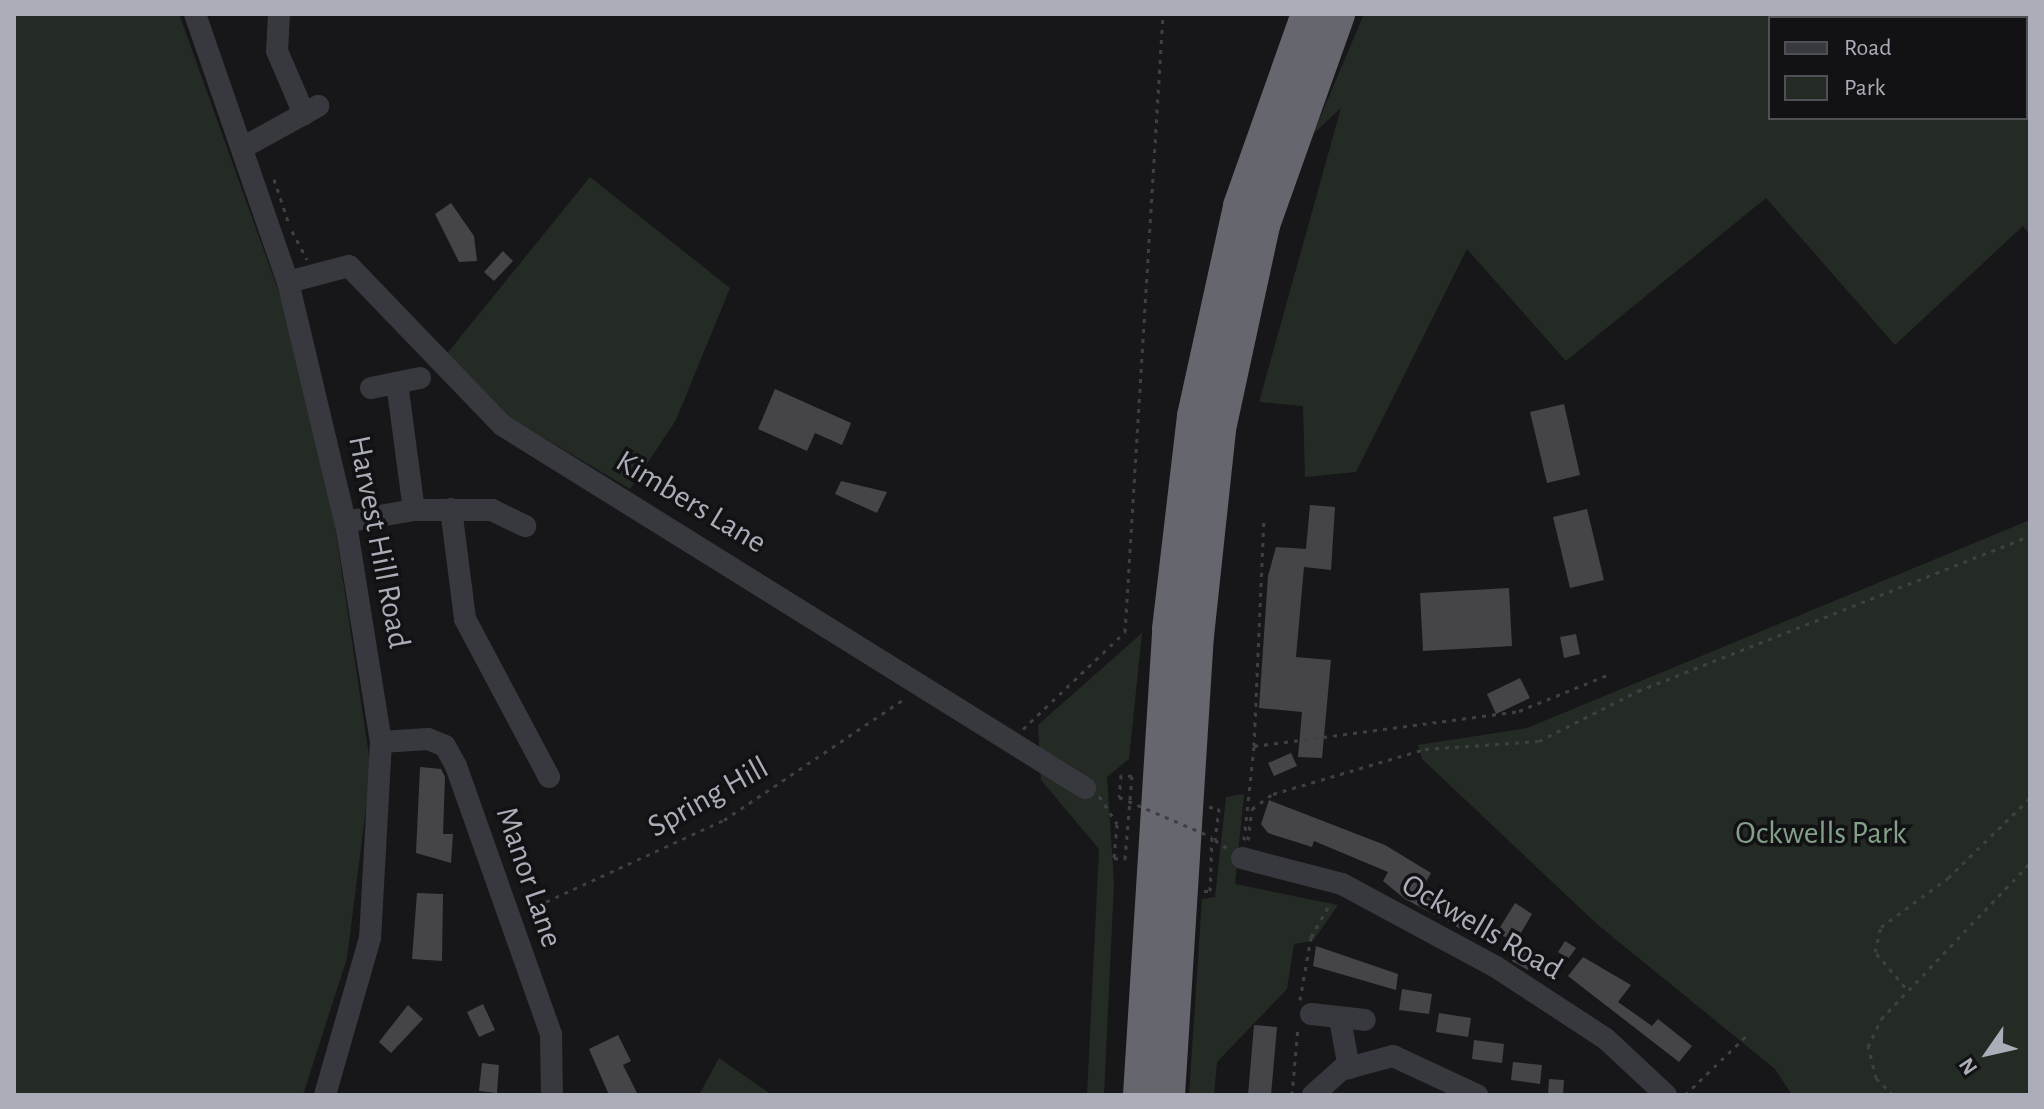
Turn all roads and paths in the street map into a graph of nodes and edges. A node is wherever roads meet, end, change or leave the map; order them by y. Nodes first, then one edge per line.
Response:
1 (195, 14) edge
2 (279, 14) edge
3 (1163, 14) edge
4 (1308, 14) edge
5 (1338, 14) edge
6 (244, 147) junction
7 (254, 175) junction
8 (349, 266) junction
9 (288, 282) junction
10 (420, 378) dead end
11 (397, 383) junction
12 (371, 388) dead end
13 (451, 509) junction
14 (414, 510) junction
15 (1264, 521) dead end
16 (345, 522) junction
17 (525, 526) dead end
18 (2030, 536) edge
19 (1607, 675) dead end
20 (916, 689) junction
21 (381, 742) junction
22 (1006, 745) junction
23 (1254, 746) junction
24 (549, 777) dead end
25 (1085, 788) joint
26 (2030, 798) edge
27 (1244, 858) junction
28 (1201, 862) dead end
29 (2030, 863) edge
30 (1200, 876) dead end
31 (1342, 884) junction
32 (507, 920) junction
33 (1905, 987) junction
34 (1303, 1013) junction
35 (1340, 1019) junction
36 (1365, 1020) dead end
37 (1746, 1036) dead end
38 (1349, 1068) junction
39 (325, 1095) edge
40 (552, 1095) edge
41 (1140, 1095) edge
42 (1168, 1095) edge
43 (1292, 1095) edge
44 (1313, 1095) edge
45 (1477, 1095) edge
46 (1666, 1095) edge
47 (1685, 1095) edge
48 (1893, 1095) edge

1 - 6 street, Harvest Hill Road
2 - 6 street
3 - 22 path
4 - 41 highway
5 - 42 highway
6 - 7 street, Harvest Hill Road
7 - 8 path
7 - 9 street, Harvest Hill Road
8 - 9 street
8 - 20 street, Kimbers Lane
9 - 16 street, Harvest Hill Road
10 - 11 street
11 - 12 street
11 - 14 street
13 - 14 street
13 - 17 street
13 - 24 street
14 - 16 street
15 - 23 path
16 - 21 street, Harvest Hill Road
18 - 27 path
19 - 23 path
20 - 22 street, Kimbers Lane
20 - 32 path, Spring Hill
21 - 32 street, Manor Lane
21 - 39 street, Harvest Hill Road
22 - 25 street, Kimbers Lane
23 - 27 path
25 - 30 path, bridge
26 - 33 path
27 - 28 path, bridge
27 - 31 street, Ockwells Road
29 - 33 path
31 - 34 path
31 - 46 street, Ockwells Road
32 - 40 street, Manor Lane
33 - 48 path
34 - 35 street
34 - 43 path
35 - 36 street
35 - 38 street
37 - 47 path
38 - 44 street
38 - 45 street

